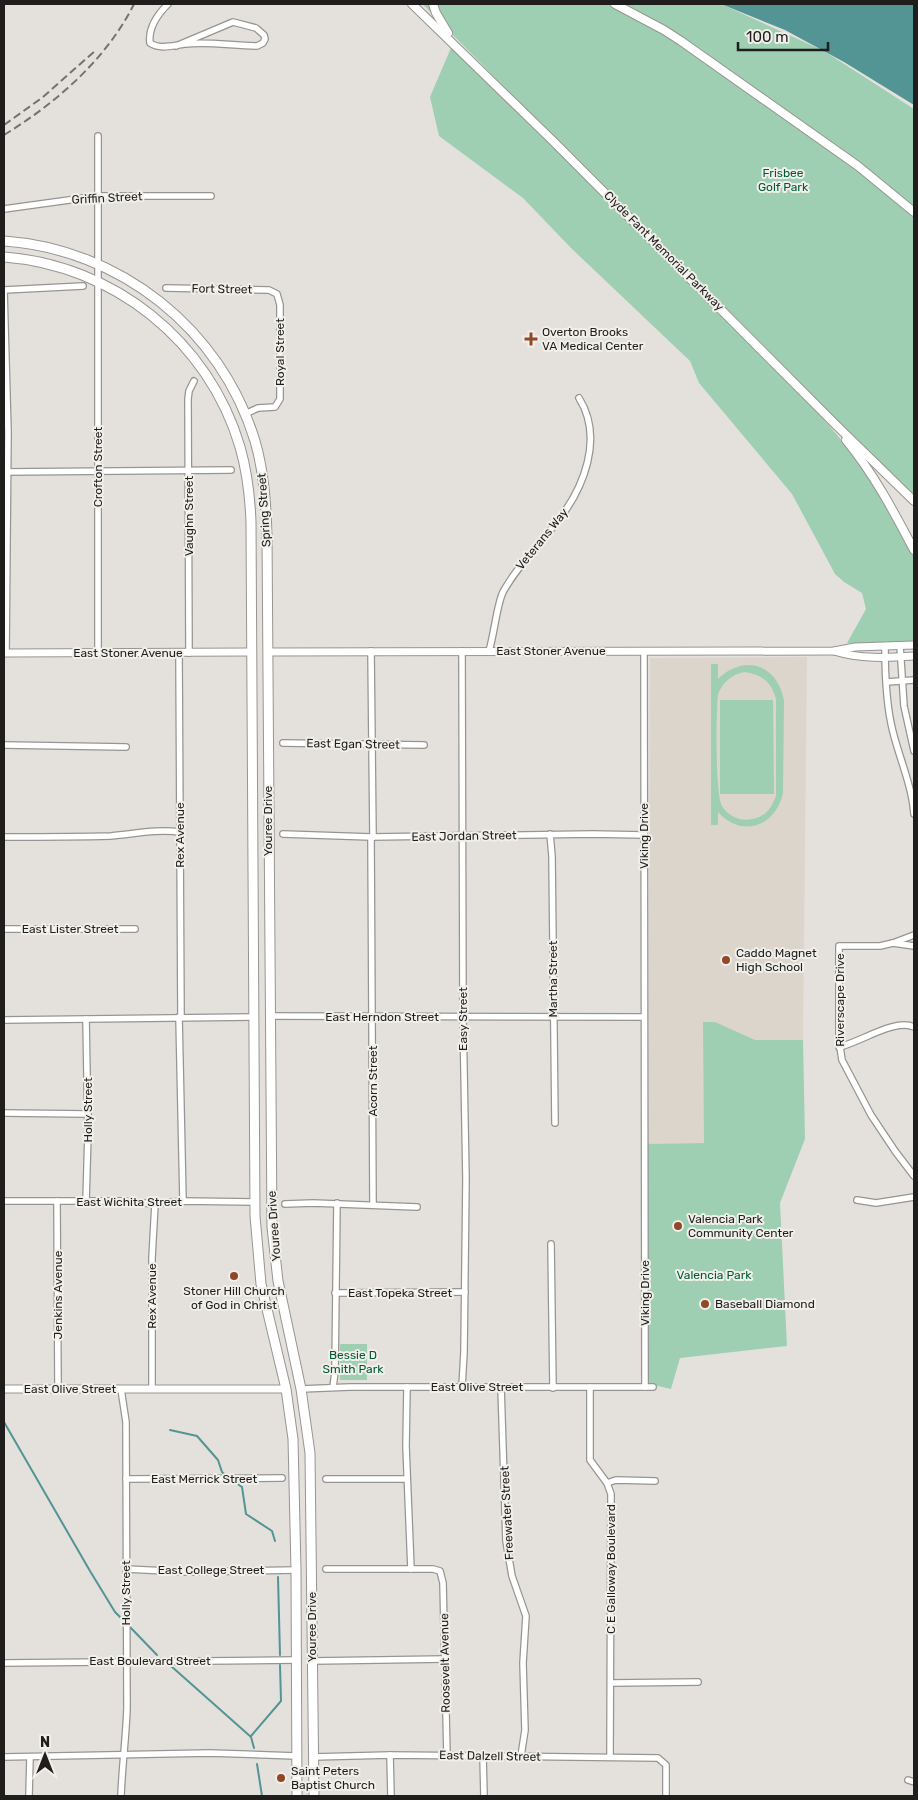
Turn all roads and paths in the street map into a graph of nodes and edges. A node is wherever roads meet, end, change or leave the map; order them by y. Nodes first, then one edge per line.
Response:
1 (168, 4) edge
2 (434, 4) edge
3 (615, 4) edge
4 (412, 5) edge
5 (453, 43) junction
6 (176, 46) junction
7 (98, 136) dead end
8 (98, 196) junction
9 (212, 196) dead end
10 (4, 209) edge
11 (914, 212) edge
12 (4, 241) edge
13 (4, 257) edge
14 (98, 264) junction
15 (97, 281) junction
16 (83, 286) dead end
17 (166, 288) dead end
18 (4, 290) edge
19 (277, 294) joint
20 (194, 381) dead end
21 (579, 398) dead end
22 (820, 408) junction
23 (245, 414) junction
24 (189, 470) junction
25 (231, 470) dead end
26 (6, 472) edge
27 (98, 472) junction
28 (914, 500) edge
29 (914, 550) edge
30 (914, 645) edge
31 (900, 646) junction
32 (886, 647) junction
33 (371, 651) junction
34 (462, 651) junction
35 (489, 651) junction
36 (644, 651) junction
37 (834, 651) junction
38 (252, 652) junction
39 (268, 652) junction
40 (5, 653) edge
41 (98, 653) junction
42 (179, 653) junction
43 (189, 653) junction
44 (914, 656) edge
45 (886, 657) junction
46 (900, 657) junction
47 (914, 680) edge
48 (902, 681) junction
49 (886, 682) junction
50 (283, 743) dead end
51 (371, 744) junction
52 (4, 745) edge
53 (424, 745) dead end
54 (126, 747) dead end
55 (914, 751) edge
56 (914, 814) edge
57 (180, 832) junction
58 (283, 834) dead end
59 (550, 834) junction
60 (463, 835) junction
61 (644, 836) junction
62 (4, 837) edge
63 (372, 837) junction
64 (4, 929) edge
65 (135, 929) dead end
66 (914, 935) edge
67 (893, 943) junction
68 (914, 946) edge
69 (269, 1016) junction
70 (180, 1017) junction
71 (253, 1017) junction
72 (372, 1017) junction
73 (462, 1017) junction
74 (553, 1017) junction
75 (86, 1019) junction
76 (644, 1019) junction
77 (4, 1020) edge
78 (914, 1027) edge
79 (839, 1047) junction
80 (4, 1113) edge
81 (88, 1114) junction
82 (555, 1123) dead end
83 (914, 1176) edge
84 (914, 1197) edge
85 (857, 1200) dead end
86 (4, 1201) edge
87 (57, 1201) junction
88 (86, 1202) junction
89 (183, 1202) junction
90 (254, 1202) junction
91 (337, 1203) junction
92 (155, 1204) junction
93 (285, 1204) dead end
94 (374, 1204) junction
95 (417, 1207) dead end
96 (552, 1244) dead end
97 (465, 1292) junction
98 (335, 1293) junction
99 (407, 1387) junction
100 (462, 1387) junction
101 (590, 1387) junction
102 (645, 1387) junction
103 (333, 1388) junction
104 (501, 1388) junction
105 (553, 1388) junction
106 (652, 1388) dead end
107 (4, 1389) edge
108 (58, 1389) junction
109 (121, 1389) junction
110 (152, 1389) junction
111 (286, 1389) junction
112 (301, 1389) junction
113 (282, 1478) dead end
114 (126, 1479) junction
115 (326, 1479) dead end
116 (407, 1479) junction
117 (655, 1481) dead end
118 (607, 1483) junction
119 (126, 1569) junction
120 (326, 1569) dead end
121 (411, 1569) junction
122 (296, 1570) junction
123 (296, 1660) junction
124 (445, 1660) junction
125 (127, 1661) junction
126 (313, 1661) junction
127 (4, 1663) edge
128 (698, 1682) dead end
129 (611, 1683) junction
130 (123, 1754) junction
131 (390, 1755) junction
132 (296, 1756) junction
133 (313, 1756) junction
134 (447, 1756) junction
135 (483, 1756) junction
136 (521, 1756) junction
137 (4, 1757) edge
138 (610, 1757) junction
139 (30, 1758) junction
140 (29, 1796) edge
141 (121, 1796) edge
142 (297, 1796) edge
143 (314, 1796) edge
144 (391, 1796) edge
145 (484, 1796) edge
146 (666, 1796) edge

1 - 6 street
2 - 5 main road
3 - 11 main road
4 - 5 main road, Clyde Fant Memorial Parkway
5 - 22 main road, Clyde Fant Memorial Parkway
6 - 6 street
7 - 8 street
8 - 9 street, Griffin Street
8 - 10 street, Griffin Street
8 - 14 street
12 - 14 main road, Spring Street
13 - 15 main road, Spring Street
14 - 15 street, Crofton Street
14 - 23 main road, Spring Street
15 - 27 street, Crofton Street
15 - 38 main road, Spring Street
16 - 18 street
17 - 19 street, Fort Street
18 - 26 street
19 - 23 street, Royal Street
20 - 24 street, Vaughn Street
21 - 35 street, Veterans Way
22 - 28 main road, Clyde Fant Memorial Parkway
22 - 29 main road
23 - 39 main road, Spring Street
24 - 25 street
24 - 27 street
24 - 43 street, Vaughn Street
26 - 27 street
26 - 40 street
27 - 41 street, Crofton Street
30 - 31 street, East Stoner Avenue
31 - 32 street, East Stoner Avenue
31 - 46 street
32 - 37 street, East Stoner Avenue
32 - 45 street
33 - 34 street, East Stoner Avenue
33 - 39 street, East Stoner Avenue
33 - 51 street, Acorn Street
34 - 35 street, East Stoner Avenue
34 - 60 street, Easy Street
35 - 36 street, East Stoner Avenue
36 - 37 street, East Stoner Avenue
36 - 61 street, Viking Drive
37 - 45 street, East Stoner Avenue
38 - 39 main road
38 - 43 street, East Stoner Avenue
38 - 71 main road, Youree Drive
39 - 69 main road, Youree Drive
40 - 41 street, East Stoner Avenue
41 - 42 street, East Stoner Avenue
42 - 43 street, East Stoner Avenue
42 - 57 street, Rex Avenue
44 - 46 street, East Stoner Avenue
45 - 46 street, East Stoner Avenue
45 - 49 street
46 - 48 street
47 - 48 street
48 - 49 street
48 - 55 street
49 - 56 street
50 - 51 street, East Egan Street
51 - 53 street, East Egan Street
51 - 63 street, Acorn Street
52 - 54 street
57 - 62 street
57 - 70 street, Rex Avenue
58 - 63 street, East Jordan Street
59 - 60 street, East Jordan Street
59 - 61 street, East Jordan Street
59 - 74 street, Martha Street
60 - 63 street, East Jordan Street
60 - 73 street, Easy Street
61 - 76 street, Viking Drive
63 - 72 street, Acorn Street
64 - 65 street, East Lister Street
66 - 67 street, Riverscape Drive
67 - 68 street, Riverscape Drive
67 - 79 street, Riverscape Drive
69 - 71 main road
69 - 72 street, East Herndon Street
69 - 112 main road, Youree Drive
70 - 71 street
70 - 75 street
70 - 89 street, Rex Avenue
71 - 90 main road, Youree Drive
72 - 73 street, East Herndon Street
72 - 94 street, Acorn Street
73 - 74 street, East Herndon Street
73 - 97 street, Easy Street
74 - 76 street, East Herndon Street
74 - 82 street, Martha Street
75 - 77 street
75 - 81 street, Holly Street
76 - 102 street, Viking Drive
78 - 79 street
79 - 83 street, Riverscape Drive
80 - 81 street
81 - 88 street, Holly Street
84 - 85 street
86 - 87 street, East Wichita Street
87 - 88 street, East Wichita Street
87 - 108 street, Jenkins Avenue
88 - 92 street, East Wichita Street
89 - 90 street, East Wichita Street
89 - 92 street, East Wichita Street
90 - 111 main road, Youree Drive
91 - 93 street
91 - 94 street
91 - 98 street
92 - 110 street, Rex Avenue
94 - 95 street
96 - 105 street
97 - 98 street, East Topeka Street
97 - 100 street, Easy Street
98 - 103 street
99 - 100 street, East Olive Street
99 - 103 street, East Olive Street
99 - 116 street
100 - 104 street, East Olive Street
101 - 102 street, East Olive Street
101 - 105 street, East Olive Street
101 - 118 street, C E Galloway Boulevard
102 - 106 street, East Olive Street
103 - 112 street, East Olive Street
104 - 105 street, East Olive Street
104 - 136 street, Freewater Street
107 - 108 street, East Olive Street
108 - 109 street, East Olive Street
109 - 110 street, East Olive Street
109 - 114 street, Holly Street
110 - 111 street, East Olive Street
111 - 112 main road
111 - 122 main road, Youree Drive
112 - 126 main road, Youree Drive
113 - 114 street, East Merrick Street
114 - 119 street, Holly Street
115 - 116 street
116 - 121 street
117 - 118 street
118 - 129 street, C E Galloway Boulevard
119 - 122 street, East College Street
119 - 125 street, Holly Street
120 - 121 street
121 - 124 street, Roosevelt Avenue
122 - 123 main road, Youree Drive
123 - 125 street, East Boulevard Street
123 - 132 main road, Youree Drive
124 - 126 street
124 - 134 street, Roosevelt Avenue
125 - 127 street, East Boulevard Street
125 - 130 street, Holly Street
126 - 133 main road, Youree Drive
128 - 129 street
129 - 138 street, C E Galloway Boulevard
130 - 132 street
130 - 139 street
130 - 141 street, Holly Street
131 - 133 street, East Dalzell Street
131 - 134 street, East Dalzell Street
131 - 144 street
132 - 133 main road
132 - 142 main road, Youree Drive
133 - 143 main road, Youree Drive
134 - 135 street, East Dalzell Street
135 - 136 street, East Dalzell Street
135 - 145 street
136 - 138 street, East Dalzell Street
137 - 139 street
138 - 146 street, East Dalzell Street
139 - 140 street

